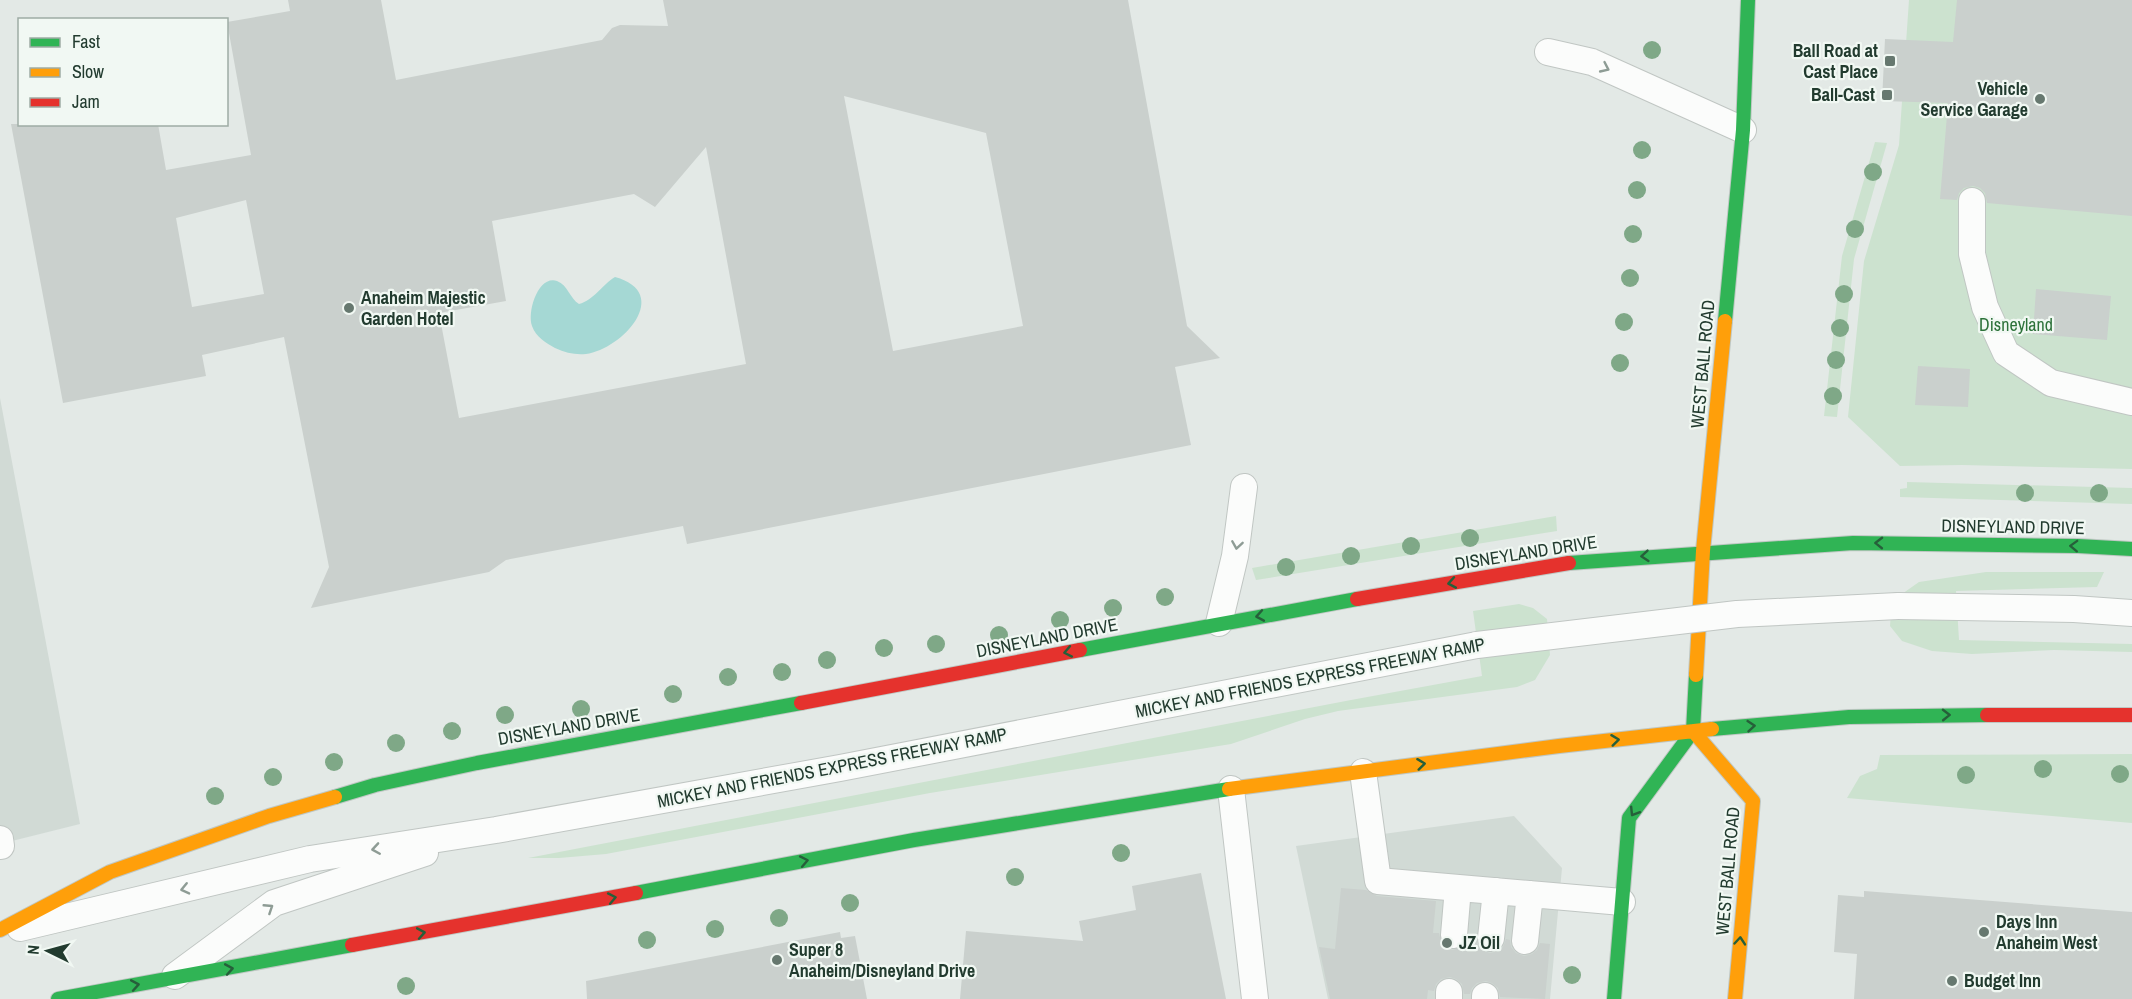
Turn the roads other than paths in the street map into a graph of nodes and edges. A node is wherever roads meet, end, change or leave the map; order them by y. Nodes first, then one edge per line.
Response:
1 (1749, 0) edge
2 (1548, 52) dead end
3 (1743, 130) junction
4 (1972, 201) dead end
5 (2132, 402) edge
6 (1244, 487) dead end
7 (2132, 549) edge
8 (1703, 551) junction
9 (2132, 613) edge
10 (1219, 623) junction
11 (2132, 715) edge
12 (1693, 731) junction
13 (1363, 772) junction
14 (1231, 789) junction
15 (496, 830) junction
16 (1458, 888) junction
17 (1496, 891) junction
18 (1530, 894) junction
19 (1622, 902) junction
20 (0, 932) edge
21 (1454, 935) dead end
22 (1491, 938) dead end
23 (1525, 941) dead end
24 (171, 979) junction
25 (58, 999) edge
26 (1256, 999) edge
27 (1614, 999) edge
28 (1735, 999) edge

1 - 3 main road, WEST BALL ROAD
2 -> 3 lane
3 - 8 main road, WEST BALL ROAD
4 - 5 lane
6 -> 10 lane
7 -> 8 main road, DISNEYLAND DRIVE
8 -> 10 main road, DISNEYLAND DRIVE
8 - 12 main road, WEST BALL ROAD
9 - 15 lane, MICKEY AND FRIENDS EXPRESS FREEWAY RAMP, bridge
10 -> 20 main road, DISNEYLAND DRIVE
12 -> 11 main road
13 -> 12 main road
12 -> 19 main road
28 -> 12 main road, WEST BALL ROAD
13 - 14 main road
13 - 16 lane
24 -> 14 main road
14 - 26 lane
15 -> 20 lane, MICKEY AND FRIENDS EXPRESS FREEWAY RAMP
24 -> 15 lane, MICKEY AND FRIENDS EXPRESS FREEWAY RAMP
16 - 17 lane
16 - 21 lane
17 - 18 lane
17 - 22 lane
18 - 19 lane
18 - 23 lane
19 - 27 main road
25 -> 24 main road

